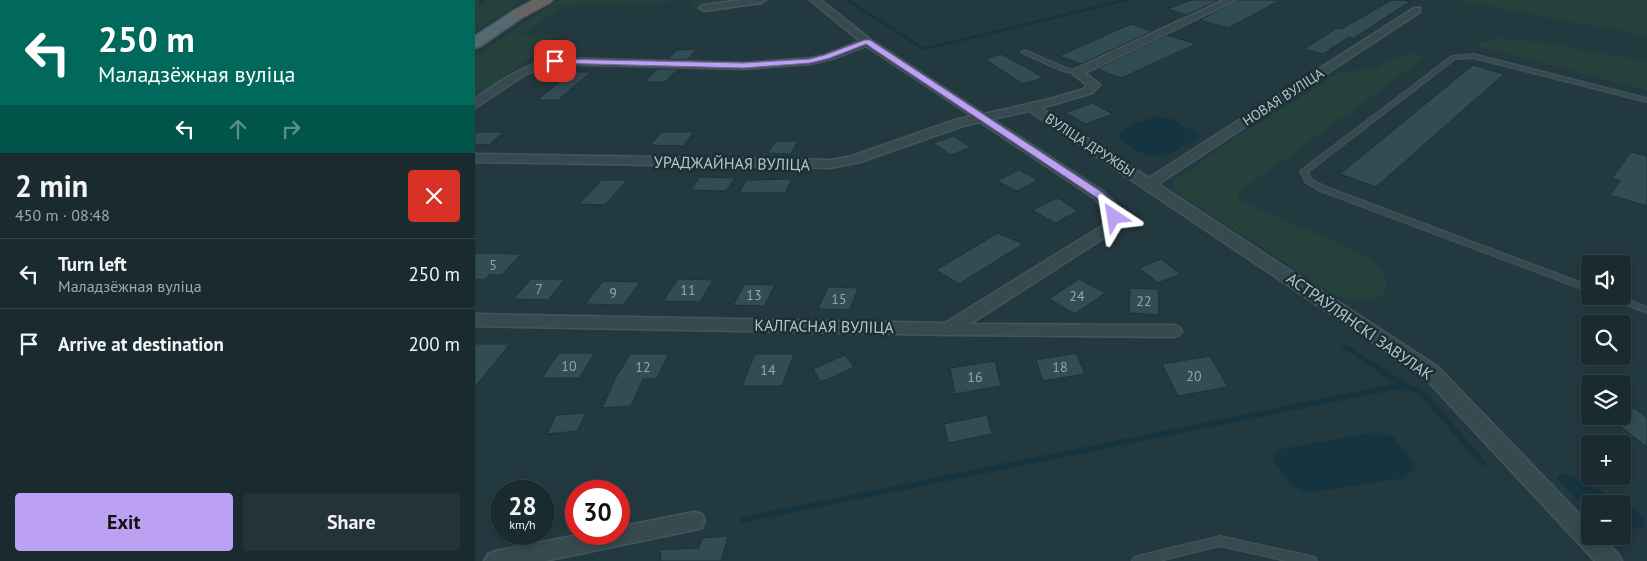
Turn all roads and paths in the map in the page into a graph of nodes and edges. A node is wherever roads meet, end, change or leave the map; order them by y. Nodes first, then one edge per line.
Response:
1 (533, 0) edge
2 (539, 0) edge
3 (545, 0) edge
4 (761, 0) edge
5 (815, 0) edge
6 (1231, 0) edge
7 (704, 8) dead end
8 (1417, 10) dead end
9 (518, 14) junction
10 (478, 38) edge
11 (867, 42) junction
12 (1023, 52) dead end
13 (1077, 72) junction
14 (1647, 100) edge
15 (475, 104) edge
16 (1031, 107) junction
17 (982, 118) junction
18 (475, 158) edge
19 (1149, 184) junction
20 (1581, 285) edge
21 (1631, 304) edge
22 (1647, 310) edge
23 (475, 320) edge
24 (949, 329) junction
25 (1173, 331) dead end
26 (694, 521) dead end
27 (496, 561) edge
28 (1138, 561) edge
29 (1311, 561) edge
30 (1609, 561) edge

1 - 9 highway
2 - 9 highway
3 - 9 highway
4 - 7 street
5 - 11 street
6 - 13 street
8 - 19 street, НОВАЯ ВУЛІЦА
9 - 10 main road
11 - 15 street
11 - 17 street
12 - 13 lane
13 - 16 street, УРАДЖАЙНАЯ ВУЛІЦА
14 - 20 lane
16 - 17 street, УРАДЖАЙНАЯ ВУЛІЦА
16 - 19 street, ВУЛІЦА ДРУЖБЫ
17 - 18 street, УРАДЖАЙНАЯ ВУЛІЦА
17 - 24 street
19 - 30 street, АСТРАЎЛЯНСКІ ЗАВУЛАК
21 - 22 lane
23 - 24 street, КАЛГАСНАЯ ВУЛІЦА
24 - 25 street, КАЛГАСНАЯ ВУЛІЦА
26 - 27 street
28 - 29 lane

